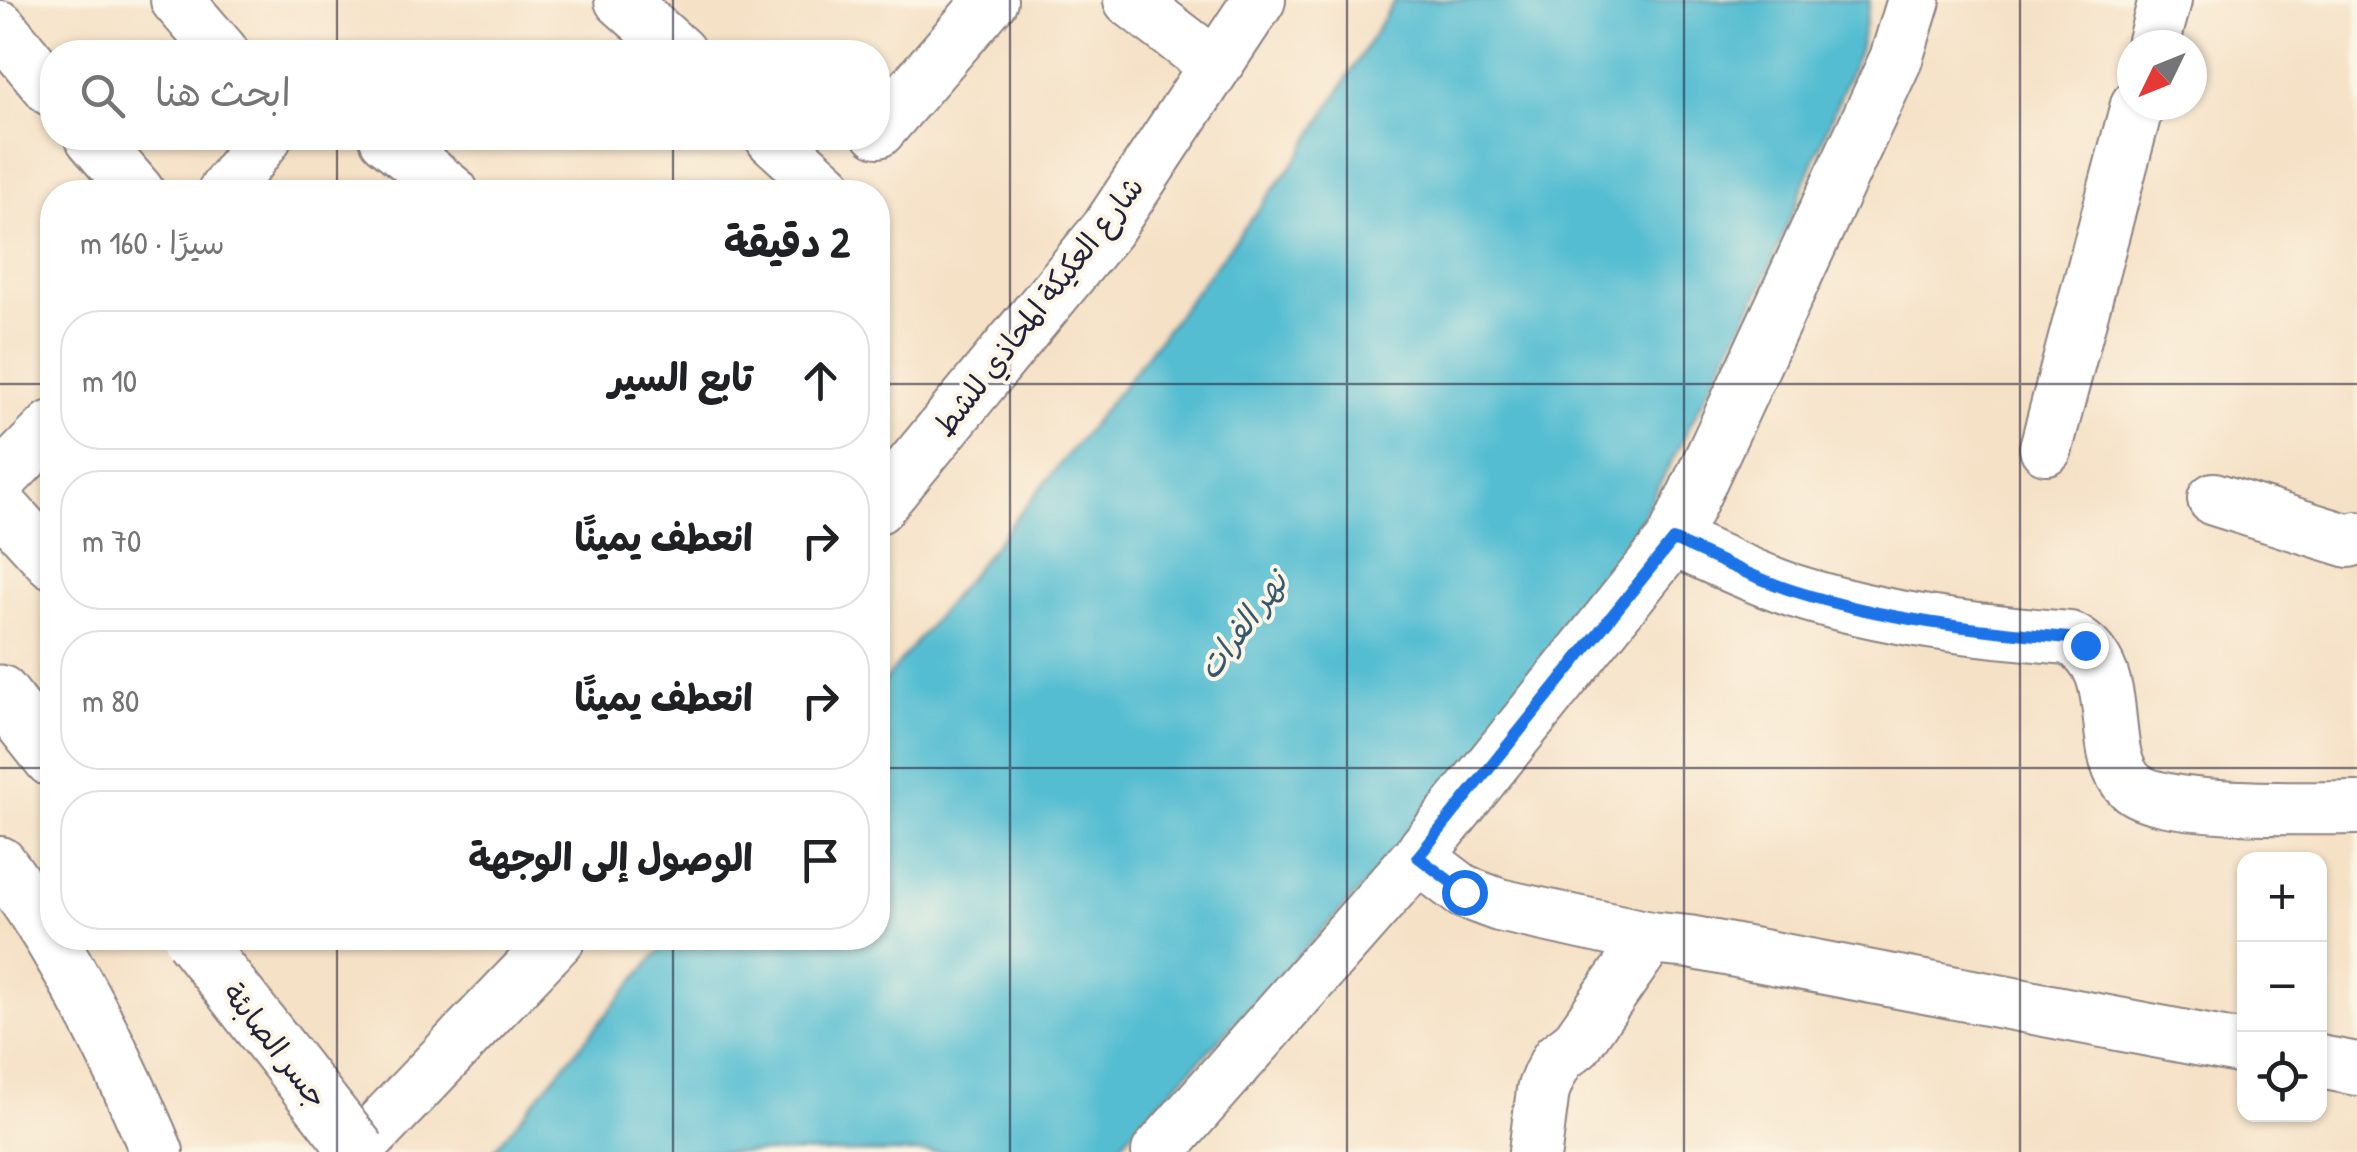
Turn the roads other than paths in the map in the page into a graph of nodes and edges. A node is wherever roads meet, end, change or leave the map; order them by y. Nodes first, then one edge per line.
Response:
1 (177, 0) edge
2 (621, 0) edge
3 (1130, 0) edge
4 (1259, 0) edge
5 (1914, 0) edge
6 (2165, 0) edge
7 (981, 3) edge
8 (0, 27) edge
9 (2157, 30) edge
10 (212, 40) edge
11 (666, 40) edge
12 (1214, 66) junction
13 (40, 75) edge
14 (890, 116) edge
15 (2133, 120) edge
16 (102, 150) edge
17 (256, 150) edge
18 (401, 150) edge
19 (784, 150) edge
20 (862, 150) edge
21 (128, 180) edge
22 (233, 180) edge
23 (437, 180) edge
24 (816, 180) edge
25 (836, 180) edge
26 (40, 439) edge
27 (2046, 448) dead end
28 (0, 480) edge
29 (890, 492) edge
30 (2214, 499) dead end
31 (0, 506) edge
32 (2357, 538) edge
33 (1673, 540) junction
34 (40, 549) edge
35 (0, 693) edge
36 (40, 745) edge
37 (2357, 808) edge
38 (1418, 857) junction
39 (0, 864) edge
40 (40, 918) edge
41 (1650, 938) junction
42 (58, 950) edge
43 (201, 950) edge
44 (548, 950) edge
45 (2237, 1047) edge
46 (2327, 1063) edge
47 (2357, 1069) edge
48 (1177, 1149) edge
49 (157, 1152) edge
50 (357, 1152) edge
51 (1535, 1152) edge

1 - 10 street
2 - 11 street
3 - 12 street
4 - 12 street, شارع العكيكة المحاذي للشط
5 - 33 street
6 - 9 street
7 - 14 street
8 - 13 street
12 - 29 street, شارع العكيكة المحاذي للشط
15 - 27 street
16 - 21 street
17 - 22 street
18 - 23 street
19 - 24 street
20 - 25 street
26 - 28 street
30 - 32 street
31 - 34 street
33 - 37 street
33 - 38 street
35 - 36 main road
38 - 41 street
38 - 48 street
39 - 40 street
41 - 45 street
41 - 51 street
42 - 49 street
43 - 50 main road, جسر الصابئة, bridge
44 - 50 street
46 - 47 street

